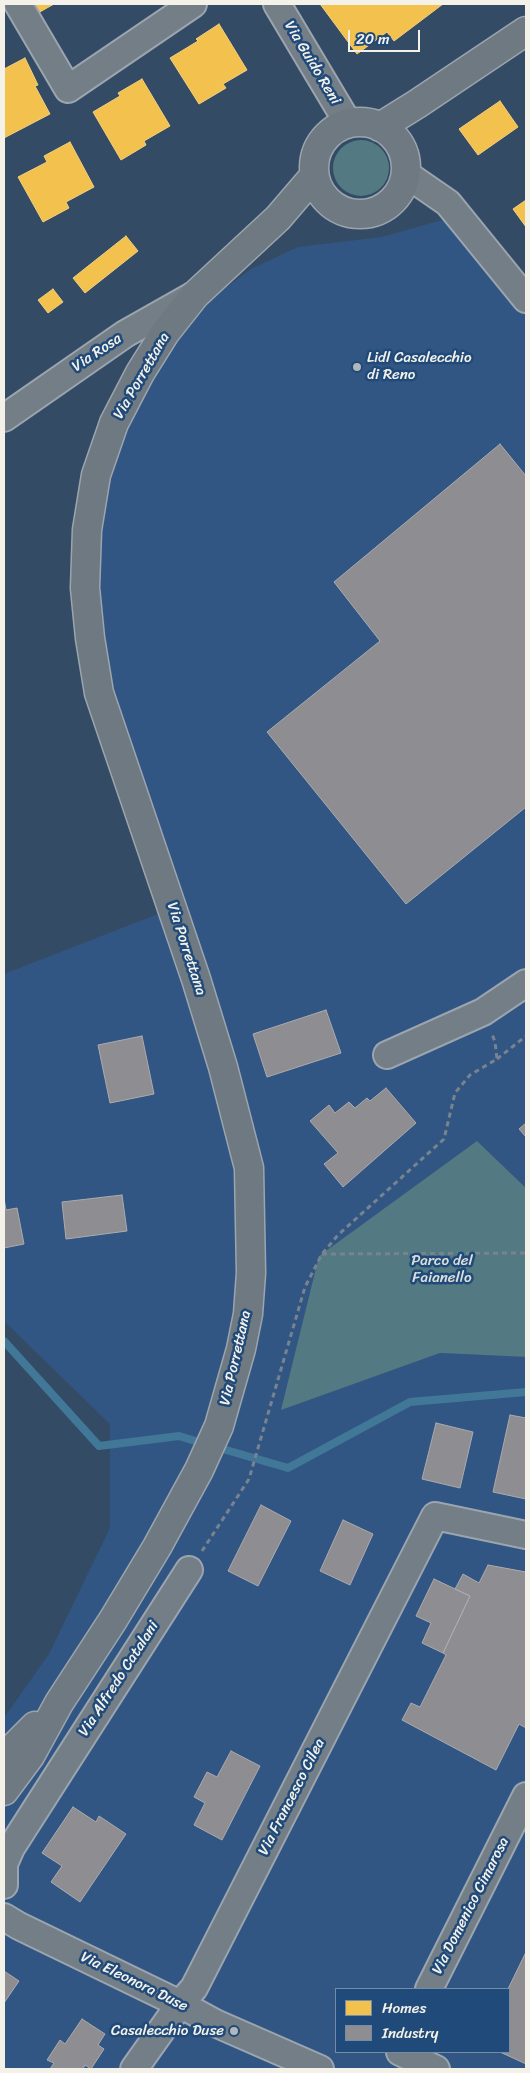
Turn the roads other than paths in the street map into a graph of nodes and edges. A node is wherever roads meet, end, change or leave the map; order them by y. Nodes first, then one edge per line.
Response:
1 (18, 4) edge
2 (193, 4) edge
3 (277, 4) edge
4 (526, 31) edge
5 (348, 123) junction
6 (390, 135) junction
7 (406, 174) junction
8 (314, 176) junction
9 (329, 202) junction
10 (278, 218) junction
11 (195, 295) junction
12 (526, 299) edge
13 (4, 418) edge
14 (526, 983) edge
15 (387, 1055) dead end
16 (526, 1535) edge
17 (189, 1570) road end
18 (59, 1702) junction
19 (4, 1757) edge
20 (4, 1791) edge
21 (526, 1796) edge
22 (4, 1885) edge
23 (4, 1917) edge
24 (430, 1988) edge
25 (180, 2004) junction
26 (397, 2053) edge
27 (400, 2053) edge
28 (134, 2069) edge
29 (320, 2069) edge
30 (388, 2069) edge
31 (436, 2069) edge

1 - 2 street
3 - 5 street, Via Guido Reni
4 - 6 main road
5 - 6 main road
5 - 8 main road
6 - 7 main road
7 - 9 main road
7 - 12 street
8 - 9 main road
8 - 10 main road, Via Porrettana
9 - 10 main road, Via Porrettana
10 - 11 main road, Via Porrettana
11 - 13 street, Via Rosa
11 - 18 main road, Via Porrettana
14 - 15 street
16 - 25 street, Via Francesco Cilea
17 - 22 street, Via Alfredo Catalani
18 - 19 main road, Via Porrettana
18 - 20 main road, Via Porrettana
21 - 24 street, Via Domenico Cimarosa
23 - 25 street, Via Eleonora Duse
25 - 28 street, Via Francesco Cilea
25 - 29 street, Via Eleonora Duse
26 - 30 street
27 - 31 street

